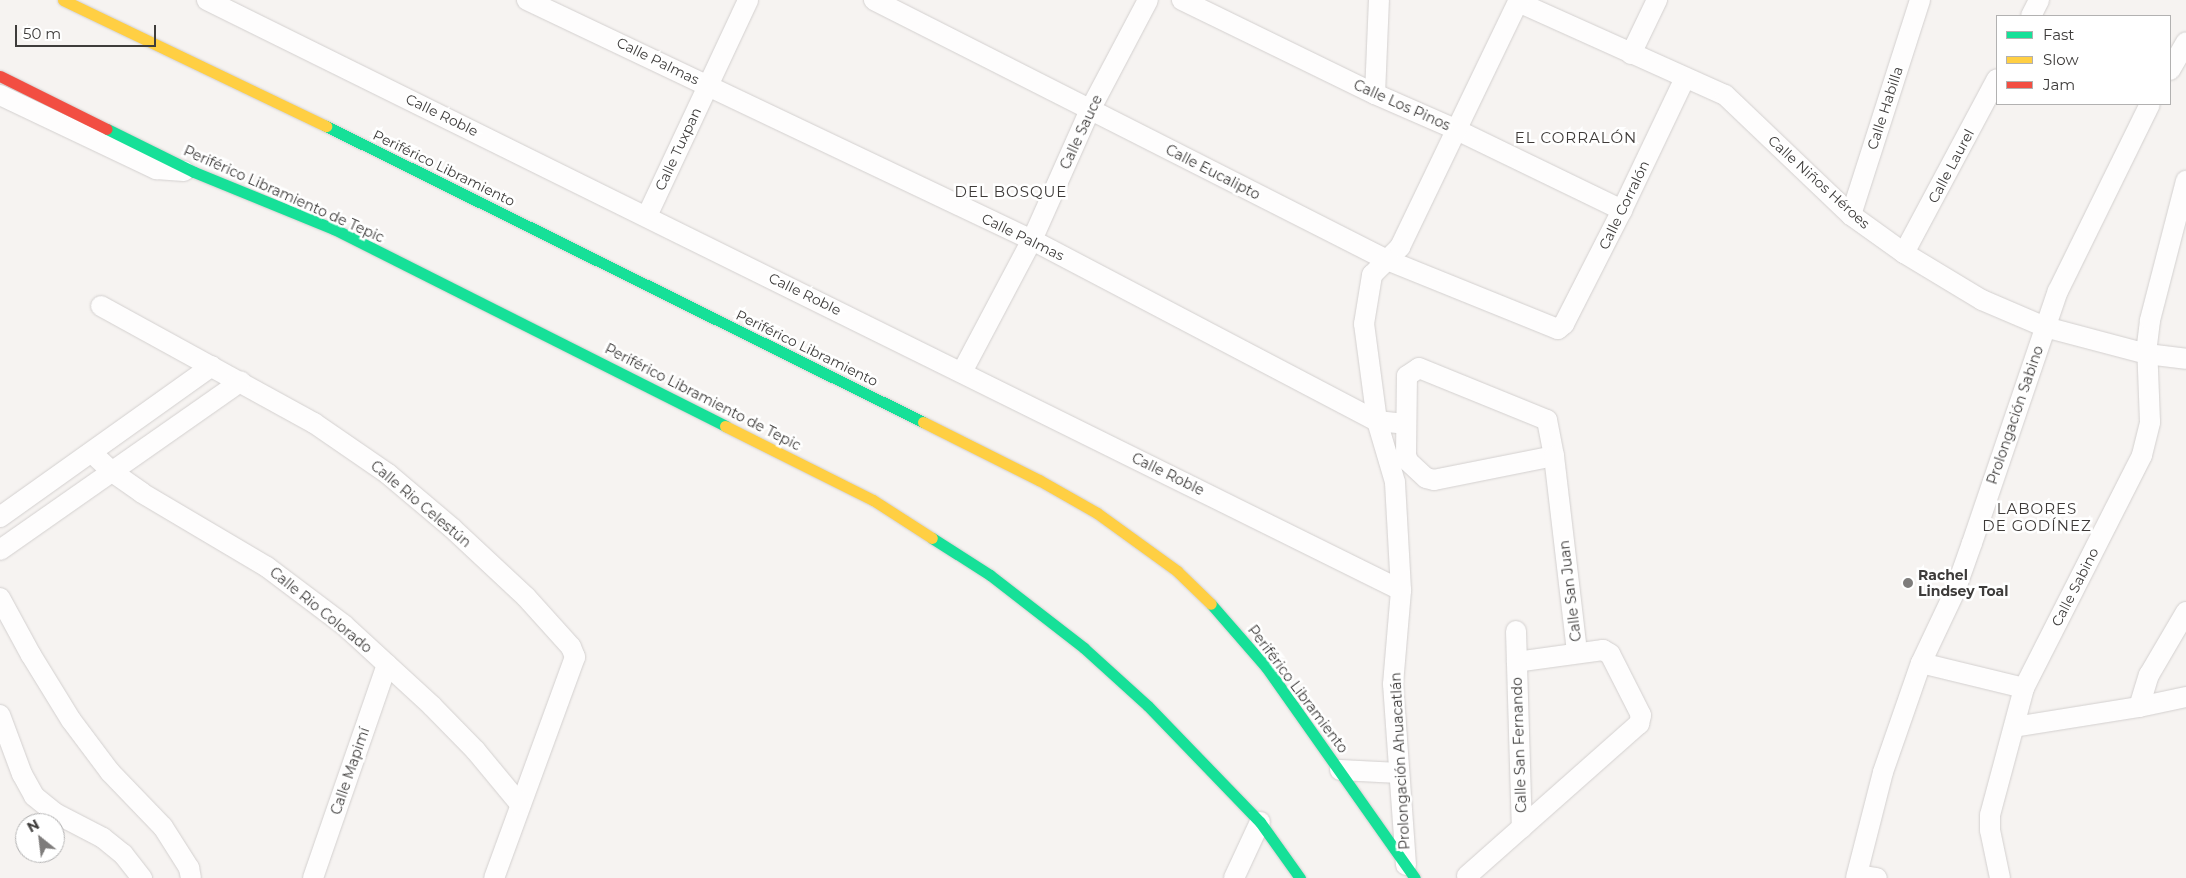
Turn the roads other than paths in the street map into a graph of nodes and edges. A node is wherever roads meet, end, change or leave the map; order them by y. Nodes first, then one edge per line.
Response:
1 (63, 0) edge
2 (208, 0) edge
3 (527, 0) edge
4 (748, 0) edge
5 (874, 0) edge
6 (1148, 0) edge
7 (1379, 0) edge
8 (1657, 0) edge
9 (1920, 0) edge
10 (2039, 0) edge
11 (1518, 1) edge
12 (1192, 3) edge
13 (562, 7) edge
14 (2032, 15) edge
15 (2186, 42) edge
16 (1631, 54) junction
17 (2171, 68) edge
18 (0, 76) edge
19 (1684, 78) junction
20 (1996, 81) edge
21 (708, 86) junction
22 (1375, 94) junction
23 (0, 95) edge
24 (2150, 105) edge
25 (1090, 110) junction
26 (1456, 129) junction
27 (194, 172) junction
28 (2186, 181) edge
29 (1622, 210) junction
30 (1851, 215) junction
31 (647, 216) junction
32 (1032, 240) junction
33 (1904, 253) junction
34 (1387, 260) junction
35 (101, 306) dead end
36 (2045, 327) junction
37 (1558, 329) joint
38 (2147, 354) junction
39 (2186, 359) edge
40 (212, 366) junction
41 (962, 372) junction
42 (241, 381) junction
43 (1377, 421) junction
44 (1405, 424) junction
45 (92, 453) junction
46 (1554, 456) junction
47 (111, 471) junction
48 (0, 517) edge
49 (0, 550) edge
50 (1401, 590) junction
51 (0, 598) edge
52 (2186, 612) edge
53 (1516, 631) dead end
54 (1577, 652) junction
55 (1516, 662) junction
56 (1921, 663) junction
57 (387, 664) junction
58 (2024, 688) junction
59 (2186, 697) edge
60 (2139, 707) junction
61 (0, 715) edge
62 (2014, 727) junction
63 (1340, 770) junction
64 (1399, 773) junction
65 (520, 804) junction
66 (1260, 822) junction
67 (1522, 828) junction
68 (1410, 871) edge
69 (1468, 876) dead end
70 (1856, 877) edge
71 (142, 878) edge
72 (191, 878) edge
73 (313, 878) edge
74 (494, 878) edge
75 (1234, 878) edge
76 (1300, 878) edge
77 (1877, 878) edge
78 (2000, 878) edge

1 - 63 highway, Periférico Libramiento
2 - 31 street, Calle Roble
3 - 13 street, Calle Palmas
4 - 21 street, Calle Tuxpan
5 - 25 street, Calle Eucalipto
6 - 25 street, Calle Sauce
7 - 22 street
8 - 16 street
9 - 30 street, Calle Habilla
10 - 14 street
11 - 16 street, Calle Niños Héroes
11 - 26 street, Prolongación Ahuacatlán
12 - 22 street, Calle Los Pinos
13 - 21 street, Calle Palmas
15 - 17 street
16 - 19 street, Calle Niños Héroes
18 - 27 highway, Periférico Libramiento de Tepic
19 - 29 street, Calle Corralón
19 - 30 street, Calle Niños Héroes
20 - 33 street, Calle Laurel
21 - 31 street, Calle Tuxpan
21 - 32 street, Calle Palmas
22 - 26 street, Calle Los Pinos
23 - 27 street
24 - 36 street, Prolongación Sabino
25 - 32 street, Calle Sauce
25 - 34 street, Calle Eucalipto
26 - 29 street, Calle Los Pinos
26 - 34 street, Prolongación Ahuacatlán
27 - 66 highway, Periférico Libramiento de Tepic
28 - 38 street, Calle Sabino
29 - 37 street, Calle Corralón
30 - 33 street, Calle Niños Héroes
31 - 41 street, Calle Roble
32 - 41 street, Calle Sauce
32 - 43 street, Calle Palmas
33 - 36 street, Calle Niños Héroes
34 - 37 street, Calle Eucalipto
34 - 43 street, Prolongación Ahuacatlán
35 - 40 street, Calle Rio Celestún
36 - 38 street, Calle Niños Héroes
36 - 56 street, Prolongación Sabino
38 - 39 street, Calle Niños Héroes
38 - 58 street, Calle Sabino
40 - 42 street, Calle Rio Celestún
40 - 45 street
41 - 50 street, Calle Roble
42 - 47 street
42 - 65 street, Calle Rio Celestún
43 - 44 street
43 - 50 street, Prolongación Ahuacatlán
44 - 46 street
44 - 46 street, Calle San Juan
45 - 47 street, Calle Rio Colorado
45 - 48 street
46 - 54 street, Calle San Juan
47 - 49 street
47 - 57 street, Calle Rio Colorado
50 - 64 street, Prolongación Ahuacatlán
51 - 72 street
52 - 60 street
53 - 55 street, Calle San Fernando
54 - 55 street
54 - 67 street, Calle San Juan
55 - 67 street, Calle San Fernando
56 - 58 street
56 - 70 street, Prolongación Sabino
57 - 65 street, Calle Rio Colorado
57 - 73 street, Calle Mapimí
58 - 62 street, Calle Sabino
59 - 60 street
60 - 62 street
61 - 71 street
62 - 78 street, Calle Sabino
63 - 64 street
63 - 68 highway, Periférico Libramiento
64 - 68 street, Prolongación Ahuacatlán
65 - 74 street
66 - 75 street
66 - 76 highway, Periférico Libramiento de Tepic
67 - 69 street, Calle San Juan
70 - 77 street

